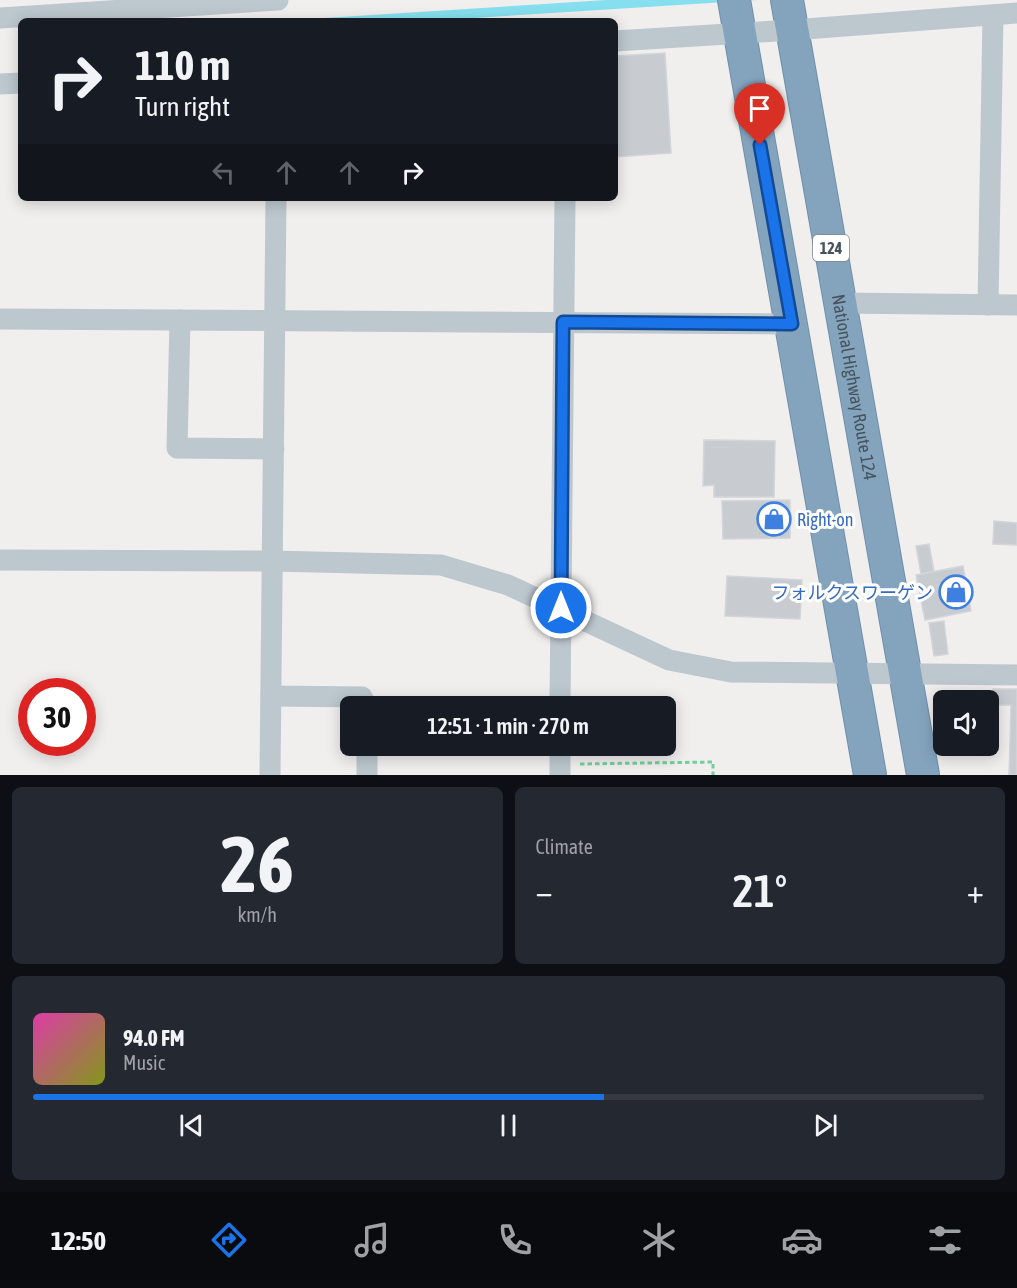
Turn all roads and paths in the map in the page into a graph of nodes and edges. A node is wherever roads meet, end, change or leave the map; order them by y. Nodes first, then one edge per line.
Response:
1 (271, 0) edge
2 (278, 0) edge
3 (734, 0) edge
4 (787, 0) edge
5 (1017, 13) edge
6 (993, 15) junction
7 (0, 18) edge
8 (792, 30) junction
9 (740, 34) junction
10 (618, 40) edge
11 (18, 83) edge
12 (0, 84) edge
13 (276, 201) edge
14 (565, 201) edge
15 (841, 303) junction
16 (988, 305) junction
17 (1017, 305) edge
18 (0, 319) edge
19 (180, 320) junction
20 (275, 320) junction
21 (563, 322) junction
22 (792, 324) junction
23 (274, 449) junction
24 (0, 560) edge
25 (272, 561) junction
26 (561, 608) junction
27 (853, 673) junction
28 (906, 673) junction
29 (1017, 675) edge
30 (271, 696) junction
31 (560, 696) edge
32 (340, 697) edge
33 (367, 756) edge
34 (560, 762) edge
35 (270, 775) edge
36 (367, 775) edge
37 (713, 775) edge
38 (870, 775) edge
39 (923, 775) edge

1 - 2 street
1 - 7 street
3 - 9 highway
4 - 8 highway, National Highway Route 124 / 124
5 - 6 street
6 - 8 street
6 - 16 street
8 - 9 street
8 - 15 highway, National Highway Route 124 / 124
9 - 10 street
9 - 22 highway
11 - 12 street
13 - 20 street
14 - 21 street
15 - 16 street
15 - 28 highway, National Highway Route 124 / 124
16 - 17 street
18 - 19 street
19 - 20 street
19 - 23 street
20 - 21 street
20 - 23 street
21 - 22 street
21 - 26 street
22 - 27 highway
23 - 25 street
24 - 25 street
25 - 26 street
25 - 30 street
26 - 27 street
26 - 31 street
27 - 28 street
27 - 38 highway
28 - 29 street
28 - 39 highway, National Highway Route 124 / 124
30 - 32 street
30 - 35 street
33 - 36 street
34 - 37 path

